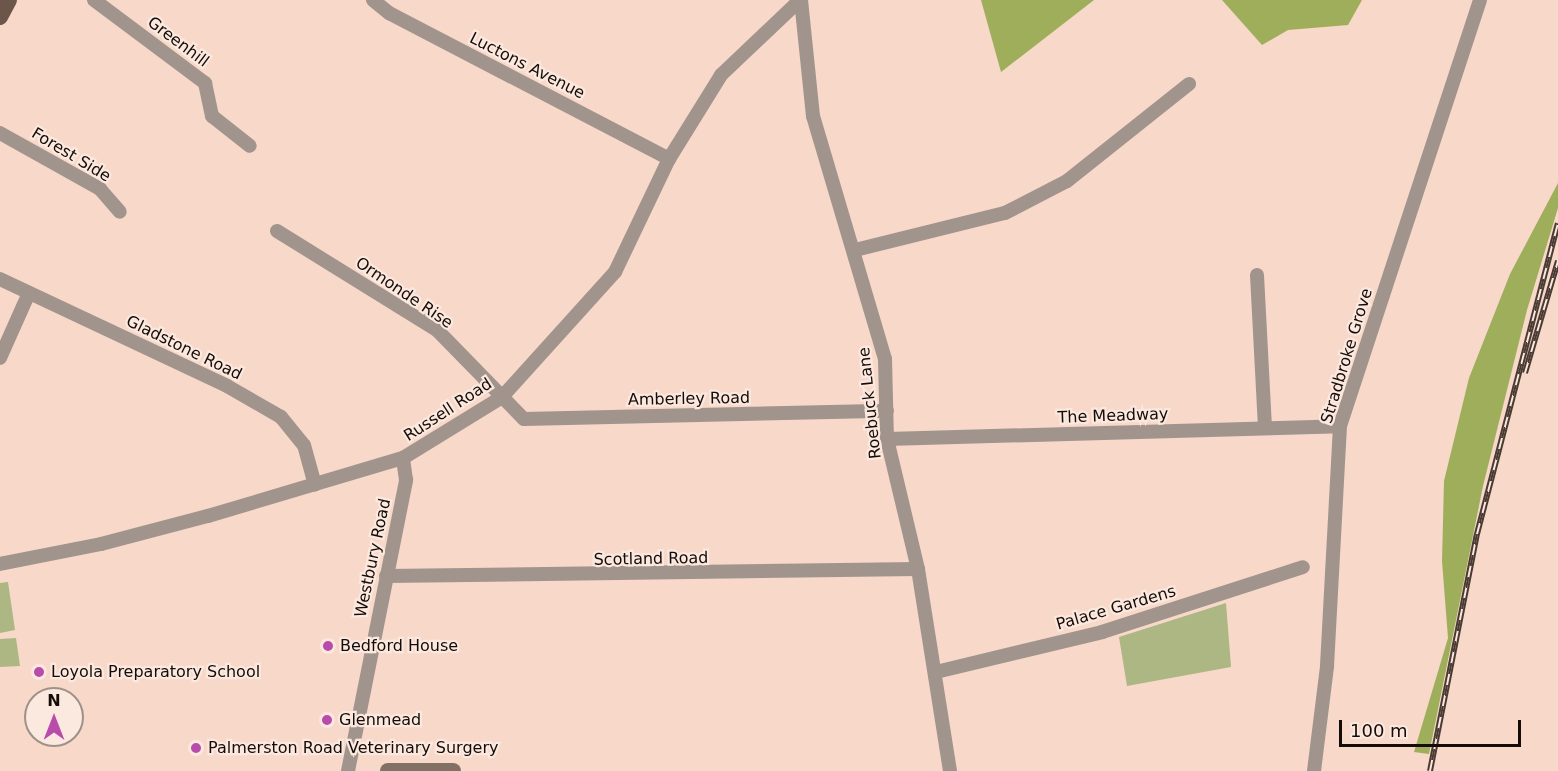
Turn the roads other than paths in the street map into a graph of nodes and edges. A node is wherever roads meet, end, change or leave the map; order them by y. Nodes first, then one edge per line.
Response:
1 (93, 0) edge
2 (373, 0) edge
3 (800, 0) edge
4 (1480, 0) edge
5 (1190, 84) dead end
6 (0, 133) edge
7 (250, 146) dead end
8 (669, 159) junction
9 (120, 212) dead end
10 (277, 231) dead end
11 (855, 250) junction
12 (1257, 275) dead end
13 (0, 279) edge
14 (28, 293) junction
15 (0, 358) edge
16 (502, 397) junction
17 (887, 411) junction
18 (1340, 426) junction
19 (1265, 428) junction
20 (887, 438) junction
21 (403, 458) junction
22 (315, 485) junction
23 (0, 564) edge
24 (1303, 567) dead end
25 (918, 569) junction
26 (386, 576) junction
27 (936, 672) junction
28 (348, 771) edge
29 (388, 771) edge
30 (453, 771) edge
31 (950, 771) edge
32 (1314, 771) edge

1 - 7 street, Greenhill
2 - 8 street, Luctons Avenue
3 - 8 street, Russell Road
3 - 11 street, Roebuck Lane
4 - 18 street, Stradbroke Grove
5 - 11 street
6 - 9 street, Forest Side
8 - 16 street, Russell Road
10 - 16 street, Ormonde Rise
11 - 17 street, Roebuck Lane
12 - 19 street
13 - 14 street, Gladstone Road
14 - 15 street
14 - 22 street, Gladstone Road
16 - 17 street, Amberley Road
16 - 21 street, Russell Road
17 - 20 street, Roebuck Lane
18 - 19 street, The Meadway
18 - 32 street, Stradbroke Grove
19 - 20 street, The Meadway
20 - 25 street, Roebuck Lane
21 - 22 street, Russell Road
21 - 26 street, Westbury Road
22 - 23 street, Russell Road
24 - 27 street, Palace Gardens
25 - 26 street, Scotland Road
25 - 27 street, Roebuck Lane
26 - 28 street, Westbury Road
27 - 31 street, Roebuck Lane
29 - 30 main road

